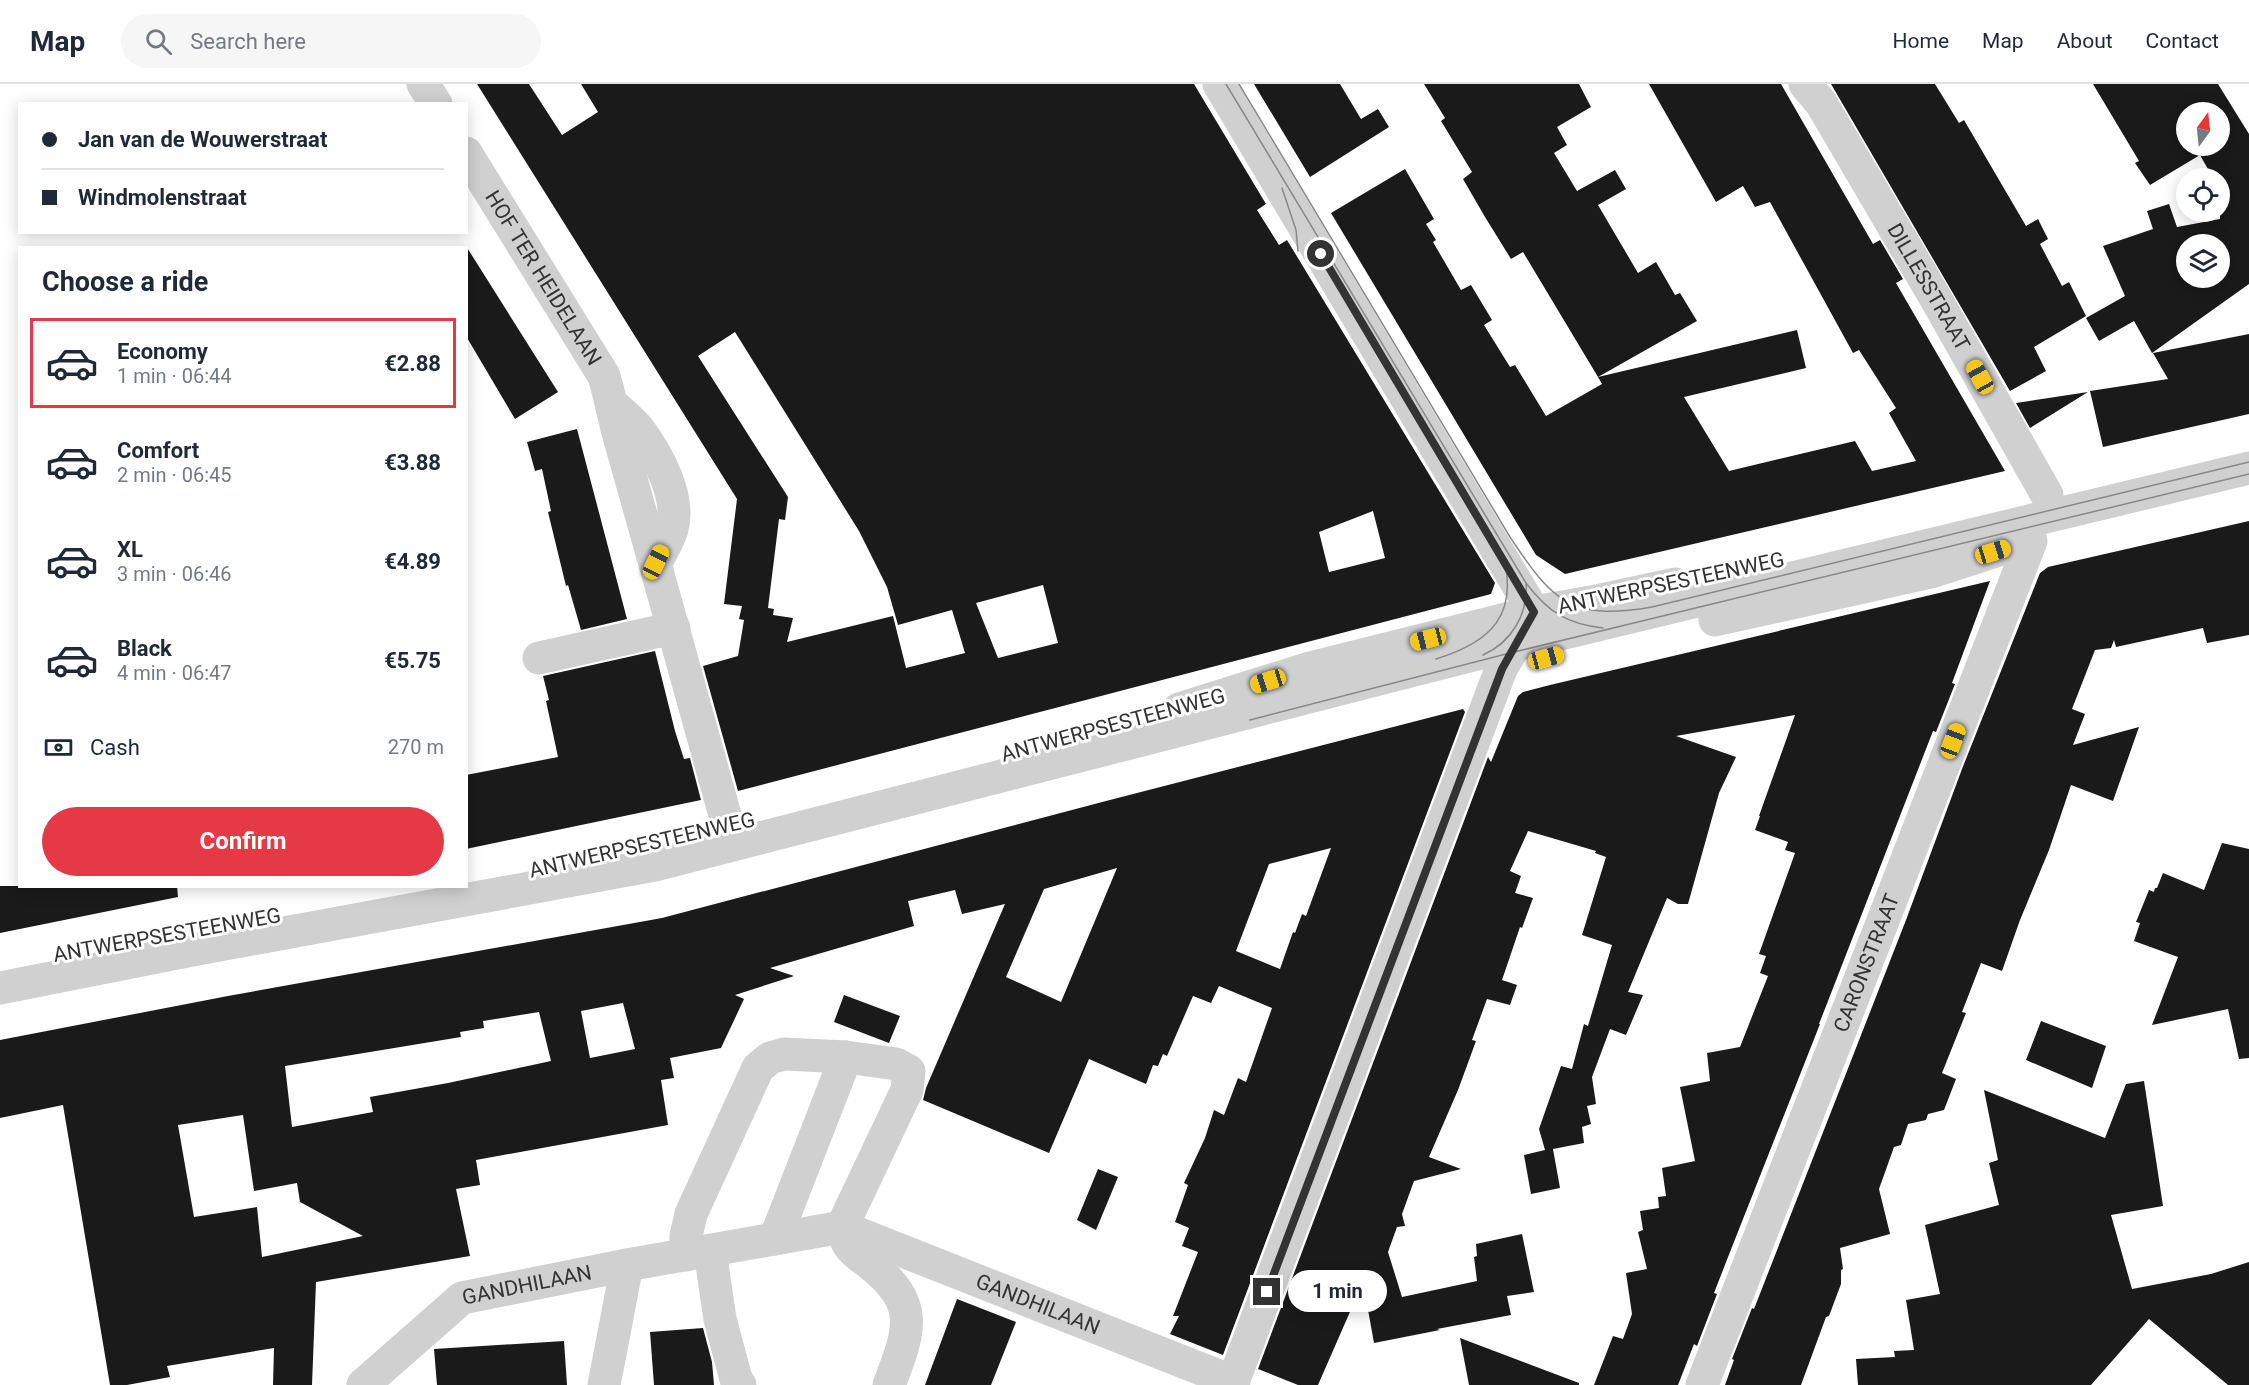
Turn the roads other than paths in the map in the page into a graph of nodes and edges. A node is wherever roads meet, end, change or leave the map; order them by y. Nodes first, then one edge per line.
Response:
1 (423, 84) edge
2 (1219, 84) edge
3 (1805, 84) edge
4 (435, 102) edge
5 (468, 156) edge
6 (2249, 448) edge
7 (2249, 468) edge
8 (2249, 489) edge
9 (2047, 495) junction
10 (2031, 541) junction
11 (1534, 612) junction
12 (674, 628) junction
13 (539, 658) dead end
14 (1508, 658) junction
15 (728, 826) junction
16 (778, 853) dead end
17 (468, 882) edge
18 (430, 888) edge
19 (0, 967) edge
20 (0, 988) edge
21 (846, 1057) junction
22 (842, 1227) junction
23 (775, 1239) junction
24 (698, 1253) junction
25 (627, 1265) junction
26 (1233, 1383) edge
27 (363, 1385) edge
28 (604, 1385) edge
29 (740, 1385) edge
30 (889, 1385) edge
31 (1702, 1385) edge

1 - 4 street
2 - 11 street
3 - 9 street, DILLESSTRAAT
5 - 12 street, HOF TER HEIDELAAN
6 - 9 street, ANTWERPSESTEENWEG
7 - 14 street
8 - 10 street, ANTWERPSESTEENWEG
9 - 11 street, ANTWERPSESTEENWEG
10 - 14 street, ANTWERPSESTEENWEG
10 - 31 street, CARONSTRAAT
11 - 14 street
11 - 15 street, ANTWERPSESTEENWEG
12 - 13 street
12 - 15 street, HOF TER HEIDELAAN
14 - 16 street, ANTWERPSESTEENWEG
14 - 20 street
14 - 26 street
15 - 17 street, ANTWERPSESTEENWEG
18 - 19 street, ANTWERPSESTEENWEG
21 - 22 street
21 - 23 street
21 - 24 street
22 - 23 street, GANDHILAAN
22 - 26 street, GANDHILAAN
22 - 30 street
23 - 24 street, GANDHILAAN
24 - 25 street, GANDHILAAN
24 - 29 street
25 - 27 street, GANDHILAAN
25 - 28 street

